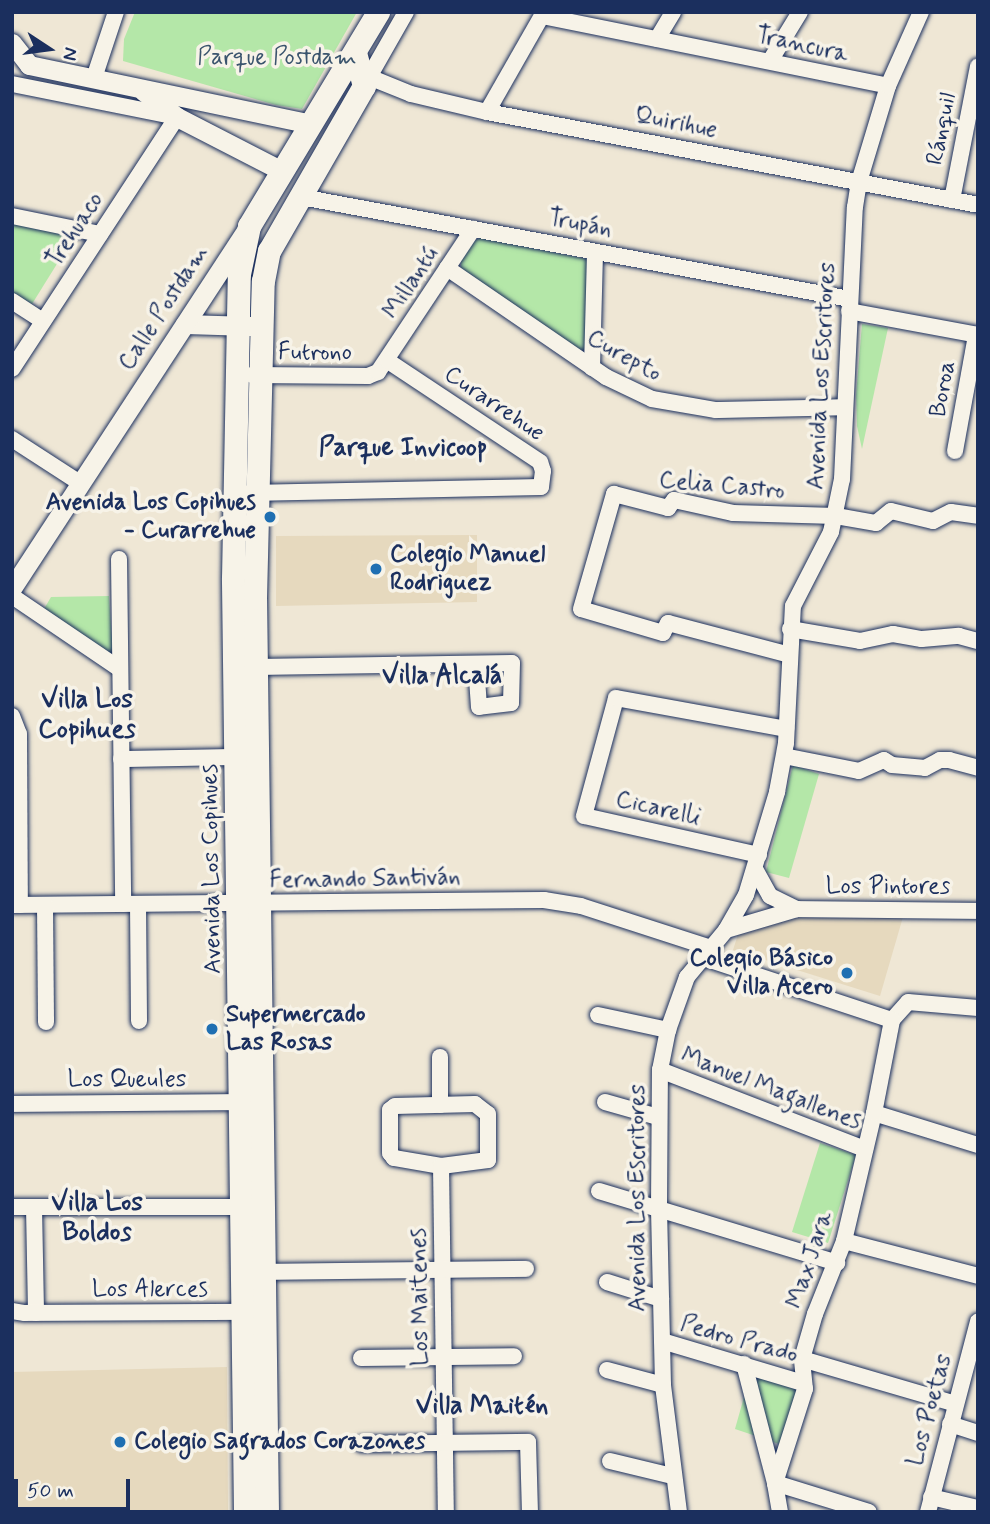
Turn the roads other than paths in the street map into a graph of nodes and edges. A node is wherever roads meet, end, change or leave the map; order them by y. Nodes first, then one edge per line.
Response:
1 (116, 12) edge
2 (378, 12) edge
3 (406, 12) edge
4 (673, 12) edge
5 (800, 12) edge
6 (543, 14) edge
7 (918, 14) edge
8 (657, 39) junction
9 (12, 43) edge
10 (355, 53) junction
11 (770, 61) junction
12 (20, 63) edge
13 (978, 66) edge
14 (94, 78) junction
15 (367, 82) junction
16 (12, 84) edge
17 (136, 86) junction
18 (888, 86) junction
19 (487, 112) junction
20 (177, 117) junction
21 (312, 124) junction
22 (318, 167) junction
23 (282, 171) junction
24 (859, 182) junction
25 (301, 197) junction
26 (952, 200) junction
27 (978, 205) edge
28 (12, 216) edge
29 (249, 226) junction
30 (473, 229) junction
31 (100, 234) junction
32 (595, 252) junction
33 (447, 268) junction
34 (12, 301) edge
35 (850, 305) junction
36 (43, 321) junction
37 (185, 324) junction
38 (237, 326) junction
39 (261, 327) junction
40 (977, 335) edge
41 (388, 361) junction
42 (592, 368) junction
43 (12, 369) edge
44 (236, 375) junction
45 (259, 375) junction
46 (845, 407) junction
47 (12, 439) edge
48 (955, 451) dead end
49 (80, 483) junction
50 (233, 493) junction
51 (256, 493) junction
52 (836, 516) junction
53 (978, 516) edge
54 (119, 559) dead end
55 (12, 588) edge
56 (12, 596) edge
57 (790, 629) junction
58 (978, 641) edge
59 (790, 655) junction
60 (476, 664) dead end
61 (256, 667) junction
62 (120, 669) junction
63 (12, 716) edge
64 (786, 729) junction
65 (784, 756) junction
66 (237, 757) junction
67 (121, 759) junction
68 (978, 768) edge
69 (757, 862) junction
70 (249, 903) junction
71 (130, 904) junction
72 (16, 905) edge
73 (45, 905) junction
74 (797, 909) junction
75 (978, 911) edge
76 (726, 930) junction
77 (707, 953) junction
78 (978, 1008) edge
79 (597, 1015) dead end
80 (892, 1020) junction
81 (46, 1021) dead end
82 (138, 1021) dead end
83 (668, 1030) junction
84 (440, 1057) dead end
85 (660, 1070) junction
86 (241, 1102) junction
87 (605, 1102) dead end
88 (12, 1104) edge
89 (440, 1105) junction
90 (874, 1113) junction
91 (658, 1117) junction
92 (978, 1145) edge
93 (865, 1149) junction
94 (441, 1166) junction
95 (599, 1191) dead end
96 (12, 1207) edge
97 (34, 1207) junction
98 (243, 1207) junction
99 (659, 1207) junction
100 (844, 1241) junction
101 (837, 1263) junction
102 (526, 1269) dead end
103 (443, 1271) junction
104 (264, 1272) junction
105 (978, 1276) edge
106 (607, 1282) dead end
107 (661, 1299) junction
108 (12, 1311) edge
109 (254, 1312) junction
110 (36, 1313) junction
111 (978, 1321) edge
112 (662, 1341) junction
113 (514, 1356) dead end
114 (444, 1357) junction
115 (361, 1358) dead end
116 (802, 1359) junction
117 (744, 1364) junction
118 (607, 1370) dead end
119 (803, 1382) junction
120 (663, 1385) junction
121 (956, 1404) junction
122 (950, 1424) junction
123 (978, 1433) edge
124 (445, 1443) junction
125 (362, 1444) dead end
126 (610, 1461) dead end
127 (672, 1476) junction
128 (775, 1483) junction
129 (930, 1504) edge
130 (978, 1508) edge
131 (245, 1512) edge
132 (267, 1512) edge
133 (446, 1512) edge
134 (530, 1512) edge
135 (679, 1512) edge
136 (780, 1512) edge
137 (869, 1512) edge

1 - 14 street
2 - 10 main road, Calle Postdam
3 - 15 street
4 - 8 street
5 - 11 street
6 - 8 street, Trancura
6 - 19 street
7 - 18 street, Avenida Los Escritores
8 - 11 street, Trancura
9 - 12 street
10 - 15 main road
10 - 21 main road, Calle Postdam
11 - 18 street, Trancura
12 - 14 street
13 - 26 street, Ránquil
14 - 17 street
15 - 19 street, Quirihue
15 - 22 main road
16 - 20 street
17 - 20 street
17 - 21 street
18 - 24 street, Avenida Los Escritores
19 - 24 street, Quirihue
20 - 23 street
20 - 31 street, Trehuaco
21 - 22 main road
21 - 23 main road, Calle Postdam
22 - 25 main road
23 - 29 main road, Calle Postdam
24 - 26 street, Quirihue
24 - 35 street, Avenida Los Escritores
25 - 30 street, Trupán
25 - 39 main road
26 - 27 street, Quirihue
28 - 31 street
29 - 37 street, Calle Postdam
29 - 38 main road, Avenida Los Copihues
30 - 32 street, Trupán
30 - 33 street, Millantú
31 - 36 street, Trehuaco
32 - 35 street, Trupán
32 - 42 street
33 - 41 street, Millantú
33 - 42 street, Curepto
34 - 36 street
35 - 40 street, Trupán
35 - 46 street, Avenida Los Escritores
36 - 43 street, Trehuaco
37 - 38 street
37 - 49 street, Calle Postdam
38 - 39 street
38 - 44 main road, Avenida Los Copihues
39 - 45 main road, Avenida Los Copihues
40 - 48 street, Boroa
41 - 45 street, Futrono
41 - 51 street, Curarrehue
42 - 46 street, Curepto
44 - 45 street, Futrono
44 - 50 main road, Avenida Los Copihues
45 - 51 main road, Avenida Los Copihues
46 - 52 street, Avenida Los Escritores
47 - 49 street
49 - 55 street, Calle Postdam
50 - 51 street, Curarrehue
50 - 66 main road, Avenida Los Copihues
51 - 61 main road, Avenida Los Copihues
52 - 53 street
52 - 57 street, Avenida Los Escritores
52 - 59 street, Celia Castro
54 - 62 street
56 - 62 street
57 - 58 street
57 - 59 street, Avenida Los Escritores
59 - 64 street, Avenida Los Escritores
60 - 61 street
61 - 70 main road, Avenida Los Copihues
62 - 67 street
63 - 72 street
64 - 65 street, Avenida Los Escritores
64 - 69 street, Cicarelli
65 - 68 street
65 - 69 street, Avenida Los Escritores
66 - 67 street
66 - 70 main road, Avenida Los Copihues
67 - 71 street
69 - 74 street, Los Pintores
69 - 76 street, Avenida Los Escritores
70 - 71 street, Fernando Santiván
70 - 77 street, Fernando Santiván
70 - 86 main road, Avenida Los Copihues
70 - 104 main road, Avenida Los Copihues
71 - 73 street, Fernando Santiván
71 - 82 street
72 - 73 street, Fernando Santiván
73 - 81 street
74 - 75 street, Los Pintores
74 - 76 street, Los Pintores
76 - 77 street, Avenida Los Escritores
77 - 80 street, Fernando Santiván
77 - 83 street, Avenida Los Escritores
78 - 80 street
79 - 83 street
80 - 90 street, Max Jara
83 - 85 street, Avenida Los Escritores
84 - 89 street
85 - 91 street, Avenida Los Escritores
85 - 93 street, Manuel Magallenes
86 - 88 street, Los Queules
86 - 98 main road, Avenida Los Copihues
87 - 91 street
89 - 94 street
89 - 94 street
90 - 92 street, Manuel Magallenes
90 - 93 street, Max Jara
91 - 99 street, Avenida Los Escritores
93 - 100 street, Max Jara
94 - 103 street, Los Maitenes
95 - 99 street
96 - 97 street
97 - 98 street
97 - 110 street
98 - 109 main road, Avenida Los Copihues
99 - 101 street
99 - 107 street, Avenida Los Escritores
100 - 101 street, Max Jara
100 - 105 street
101 - 116 street, Max Jara
102 - 103 street
103 - 104 street
103 - 114 street, Los Maitenes
104 - 109 main road, Avenida Los Copihues
106 - 107 street
107 - 112 street, Avenida Los Escritores
108 - 110 street, Los Alerces
109 - 110 street, Los Alerces
109 - 131 main road, Avenida Los Copihues
109 - 132 main road, Avenida Los Copihues
111 - 121 street, Los Poetas
112 - 117 street, Pedro Prado
112 - 120 street, Avenida Los Escritores
113 - 114 street
114 - 115 street
114 - 124 street, Los Maitenes
116 - 119 street, Max Jara
116 - 121 street, Pedro Prado
117 - 119 street, Pedro Prado
117 - 128 street
118 - 120 street
119 - 128 street, Max Jara
120 - 127 street, Avenida Los Escritores
121 - 122 street, Los Poetas
122 - 123 street
122 - 129 street, Los Poetas
124 - 125 street
124 - 133 street, Los Maitenes
124 - 134 street
126 - 127 street
127 - 135 street, Avenida Los Escritores
128 - 136 street, Max Jara
128 - 137 street
129 - 130 street

